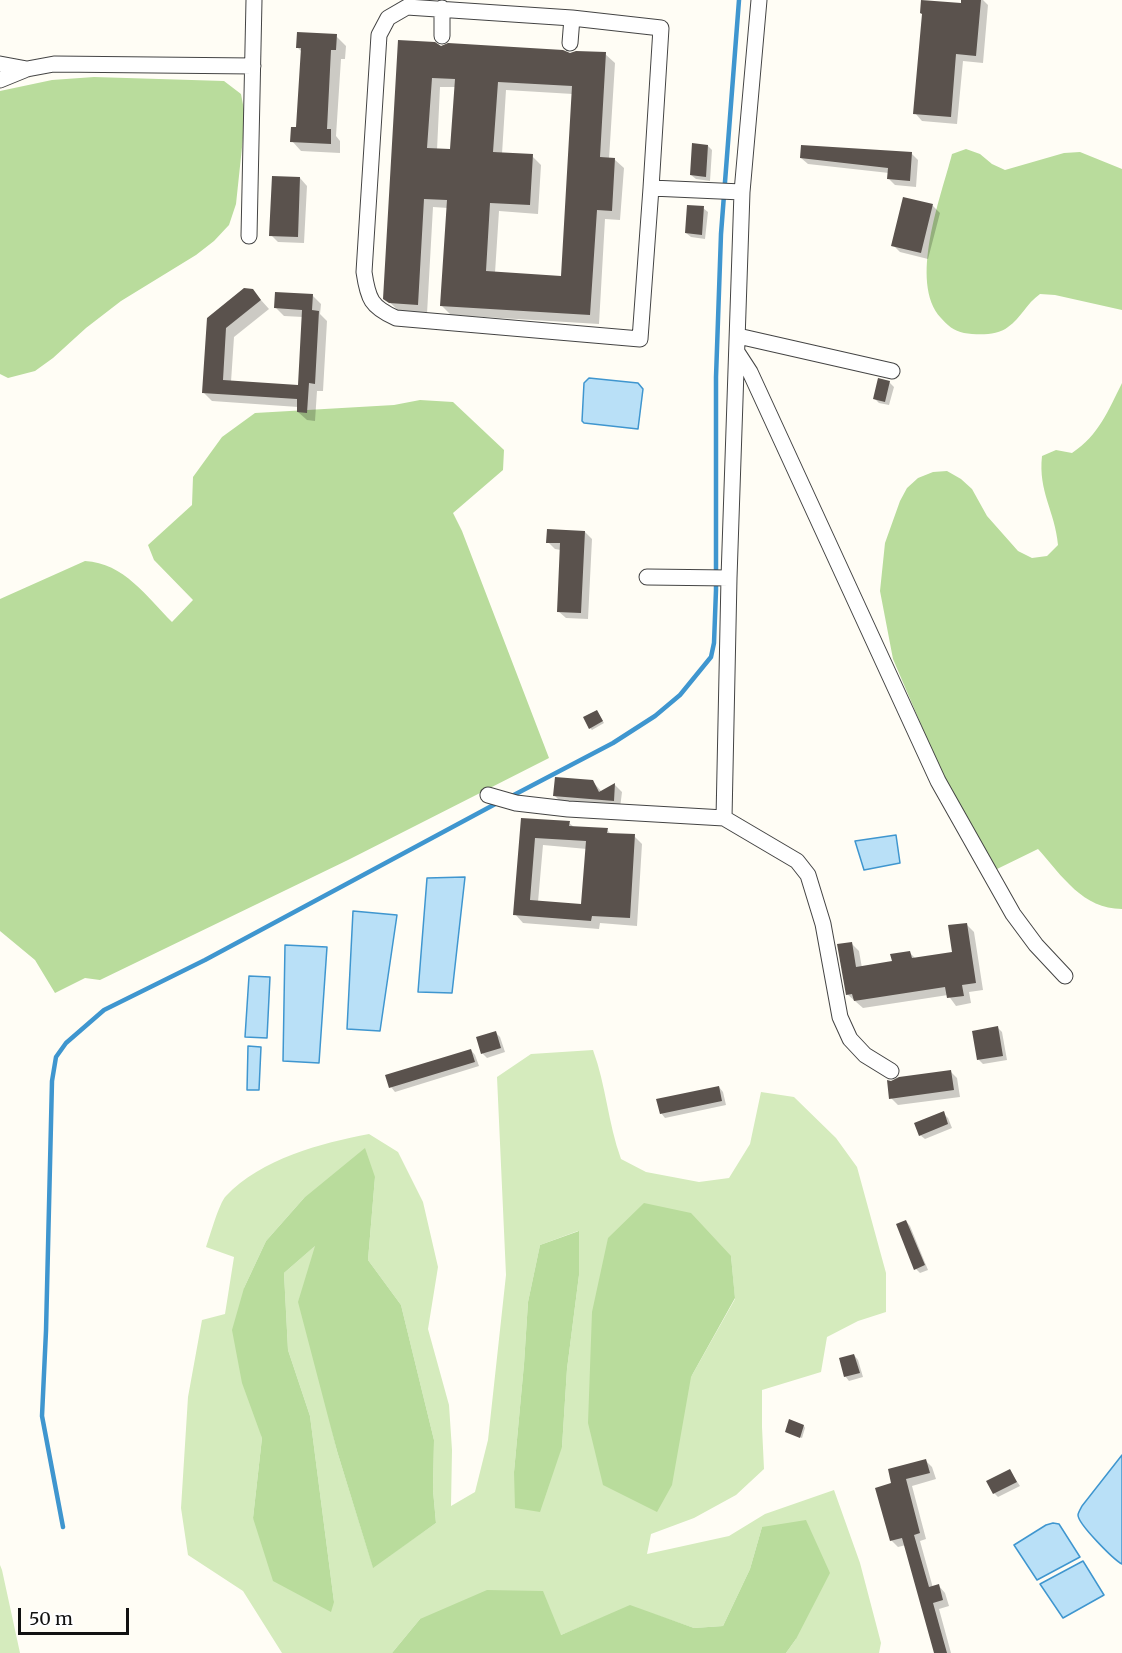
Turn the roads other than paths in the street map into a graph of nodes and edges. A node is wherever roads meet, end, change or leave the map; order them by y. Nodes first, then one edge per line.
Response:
1 (254, 0) edge
2 (759, 0) edge
3 (442, 8) junction
4 (572, 18) junction
5 (442, 36) dead end
6 (570, 43) dead end
7 (0, 64) edge
8 (253, 66) junction
9 (27, 69) junction
10 (0, 81) edge
11 (651, 188) junction
12 (730, 191) junction
13 (249, 236) dead end
14 (738, 336) junction
15 (737, 352) junction
16 (892, 371) dead end
17 (647, 577) dead end
18 (721, 578) junction
19 (488, 795) dead end
20 (724, 818) junction
21 (1065, 976) dead end
22 (891, 1071) dead end

1 - 8 street
2 - 12 street
3 - 4 street
3 - 5 street
3 - 11 street
4 - 6 street
4 - 11 street
7 - 9 street
8 - 9 street
8 - 13 street
9 - 10 street
11 - 12 street
12 - 14 street
14 - 15 street
14 - 16 street
15 - 18 street
15 - 21 street
17 - 18 street
18 - 20 street
19 - 20 street
20 - 22 street

